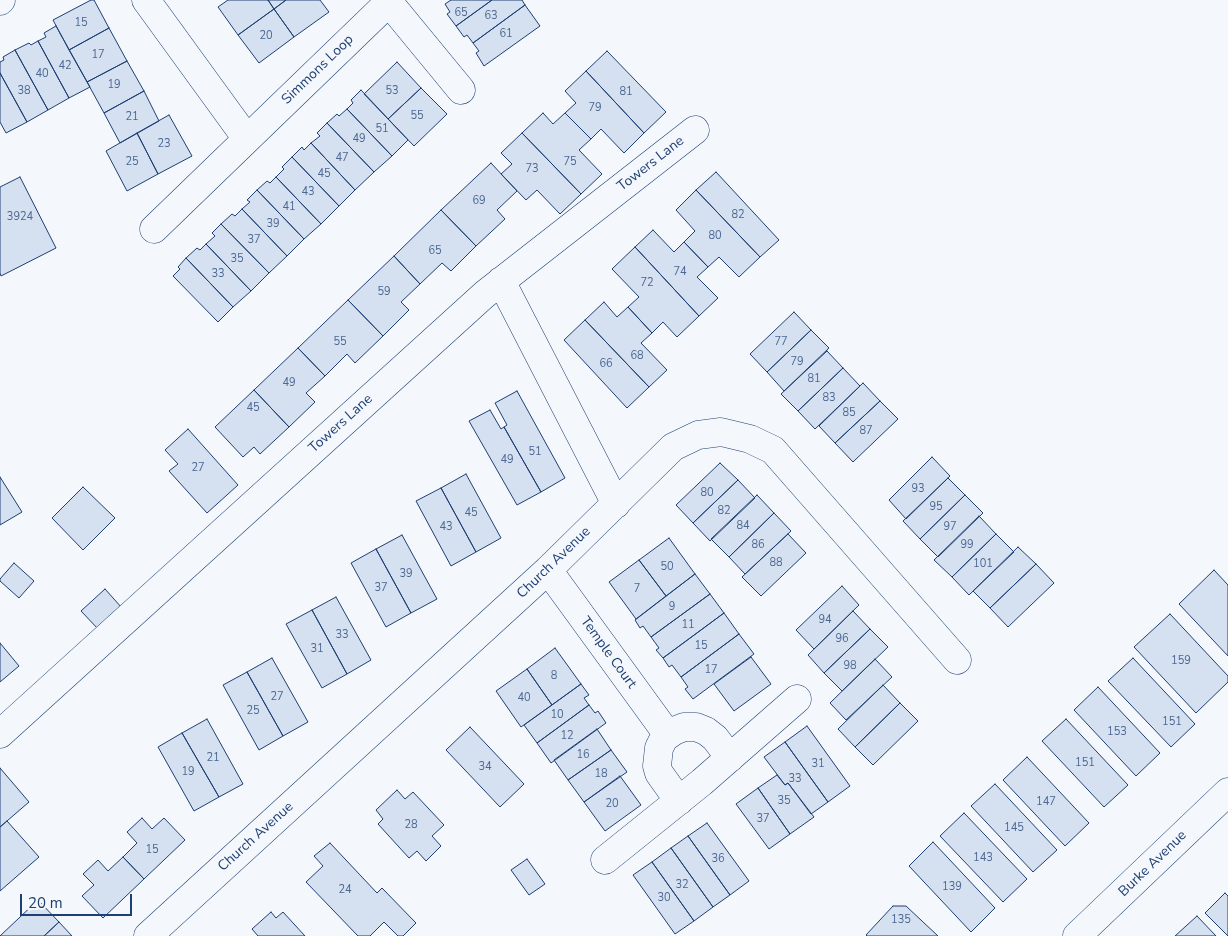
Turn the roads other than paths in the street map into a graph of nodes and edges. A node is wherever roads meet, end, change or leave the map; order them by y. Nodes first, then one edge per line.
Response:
1 (146, 0) edge
2 (388, 1) edge
3 (461, 90) dead end
4 (695, 130) dead end
5 (246, 138) junction
6 (154, 229) dead end
7 (501, 281) junction
8 (616, 504) junction
9 (548, 570) junction
10 (957, 660) dead end
11 (797, 699) dead end
12 (0, 734) edge
13 (668, 735) junction
14 (730, 758) junction
15 (1228, 792) edge
16 (679, 800) junction
17 (605, 860) dead end
18 (148, 936) edge
19 (1077, 936) edge

1 - 5 street
2 - 3 street, Simmons Loop
2 - 5 street, Simmons Loop
4 - 7 street, Towers Lane
5 - 6 street, Simmons Loop
7 - 8 street
7 - 12 street, Towers Lane
8 - 9 street, Church Avenue
8 - 10 street, Church Avenue
9 - 13 street, Temple Court
9 - 18 street, Church Avenue
11 - 14 street
13 - 14 street
13 - 16 street
14 - 16 street
15 - 19 street, Burke Avenue
16 - 17 street

